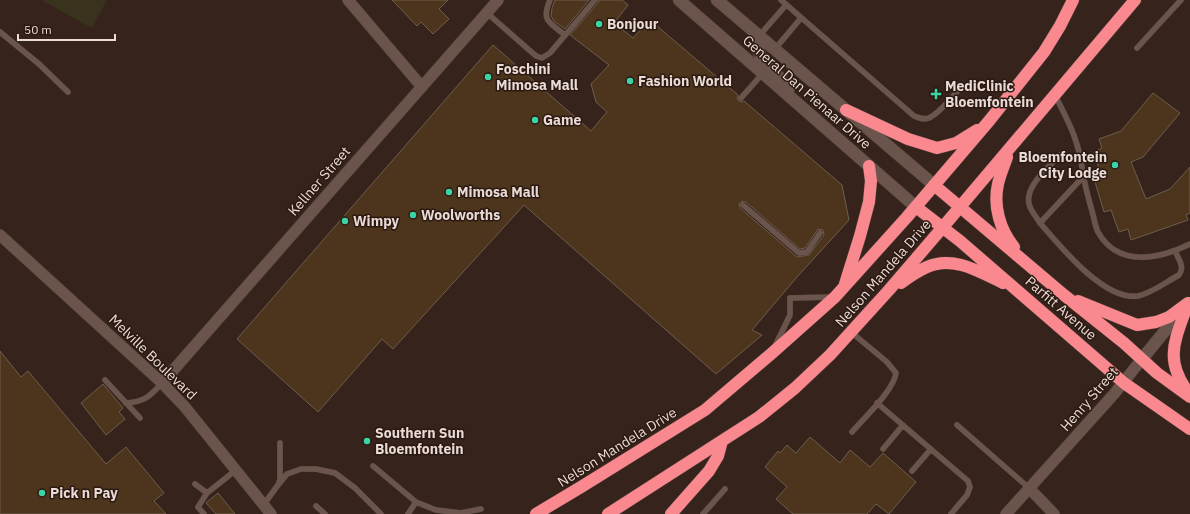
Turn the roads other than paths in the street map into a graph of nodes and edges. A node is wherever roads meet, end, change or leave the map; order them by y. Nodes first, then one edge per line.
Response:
1 (348, 0) edge
2 (498, 0) edge
3 (550, 0) edge
4 (595, 0) edge
5 (679, 0) edge
6 (717, 0) edge
7 (780, 0) edge
8 (1073, 0) edge
9 (1135, 0) edge
10 (1181, 0) edge
11 (786, 5) junction
12 (487, 14) junction
13 (801, 18) junction
14 (0, 32) edge
15 (565, 35) junction
16 (760, 37) junction
17 (1137, 48) dead end
18 (775, 49) junction
19 (763, 73) junction
20 (422, 87) junction
21 (961, 87) dead end
22 (68, 92) dead end
23 (1055, 95) junction
24 (741, 98) dead end
25 (846, 110) junction
26 (814, 118) junction
27 (989, 121) junction
28 (1011, 148) junction
29 (1060, 155) dead end
30 (869, 166) junction
31 (1083, 177) junction
32 (934, 185) junction
33 (743, 205) dead end
34 (916, 206) junction
35 (960, 207) junction
36 (1040, 223) junction
37 (943, 227) junction
38 (820, 233) dead end
39 (0, 235) edge
40 (1190, 244) edge
41 (1175, 251) junction
42 (1027, 263) junction
43 (844, 287) junction
44 (1013, 287) junction
45 (889, 290) junction
46 (1064, 296) junction
47 (834, 297) junction
48 (1189, 302) edge
49 (851, 332) junction
50 (771, 354) junction
51 (1142, 359) junction
52 (105, 380) dead end
53 (162, 383) junction
54 (1124, 383) junction
55 (1190, 395) edge
56 (126, 403) junction
57 (877, 403) junction
58 (140, 418) dead end
59 (904, 425) junction
60 (957, 425) dead end
61 (1190, 429) edge
62 (852, 432) dead end
63 (722, 441) junction
64 (280, 443) dead end
65 (883, 449) dead end
66 (931, 449) junction
67 (373, 466) dead end
68 (236, 470) junction
69 (912, 471) dead end
70 (195, 484) dead end
71 (278, 485) junction
72 (1029, 488) junction
73 (725, 489) dead end
74 (207, 493) junction
75 (416, 502) junction
76 (264, 504) junction
77 (316, 506) dead end
78 (481, 508) dead end
79 (204, 514) edge
80 (272, 514) edge
81 (325, 514) edge
82 (382, 514) edge
83 (408, 514) edge
84 (536, 514) edge
85 (608, 514) edge
86 (671, 514) edge
87 (703, 514) edge
88 (951, 514) edge
89 (1006, 514) edge
90 (1054, 514) edge

1 - 20 street
2 - 12 street, Kellner Street
3 - 15 lane
4 - 15 lane
5 - 19 street, General Dan Pienaar Drive
6 - 16 street, General Dan Pienaar Drive
7 - 11 lane
8 - 27 highway
9 - 23 highway, Nelson Mandela Drive
10 - 17 lane
11 - 13 lane
11 - 16 lane
12 - 15 lane
12 - 20 street, Kellner Street
13 - 18 lane
13 - 21 lane
14 - 22 lane
16 - 18 street, General Dan Pienaar Drive
16 - 26 street
18 - 25 street, General Dan Pienaar Drive
19 - 24 lane
19 - 26 street, General Dan Pienaar Drive
20 - 53 street, Kellner Street
23 - 28 highway, Nelson Mandela Drive
23 - 31 lane
25 - 27 highway
25 - 32 street, General Dan Pienaar Drive
26 - 30 street, General Dan Pienaar Drive
27 - 32 highway, Nelson Mandela Drive
28 - 35 highway, Nelson Mandela Drive
28 - 42 highway
29 - 36 lane
30 - 34 street, General Dan Pienaar Drive
30 - 43 highway
31 - 36 lane
31 - 41 lane
32 - 34 highway, Nelson Mandela Drive
32 - 35 highway, Parfitt Avenue
33 - 38 lane
34 - 37 highway, Parfitt Avenue
34 - 43 highway, Nelson Mandela Drive
35 - 37 highway, Nelson Mandela Drive
35 - 42 highway, Parfitt Avenue
36 - 41 lane
37 - 44 highway, Parfitt Avenue
37 - 45 highway, Nelson Mandela Drive
39 - 53 street, Melville Boulevard
40 - 41 lane
42 - 46 highway, Parfitt Avenue
43 - 47 highway, Nelson Mandela Drive
44 - 45 highway
44 - 54 highway, Parfitt Avenue
45 - 49 highway, Nelson Mandela Drive
46 - 48 highway
46 - 51 highway, Parfitt Avenue
47 - 50 highway, Nelson Mandela Drive
47 - 50 lane
48 - 51 street, Henry Street
48 - 55 highway
49 - 57 lane
49 - 63 highway, Nelson Mandela Drive
50 - 84 highway, Nelson Mandela Drive
51 - 54 street, Henry Street
51 - 55 highway, Parfitt Avenue
52 - 56 lane
53 - 56 lane
53 - 68 street, Melville Boulevard
54 - 61 highway, Parfitt Avenue
54 - 72 street, Henry Street
56 - 58 lane
57 - 59 lane
57 - 62 lane
59 - 65 lane
59 - 66 lane
60 - 72 lane
63 - 85 highway, Nelson Mandela Drive
63 - 86 highway
64 - 71 lane
66 - 69 lane
66 - 88 lane
67 - 75 lane
68 - 74 lane
68 - 76 street, Melville Boulevard
70 - 74 lane
71 - 76 lane
71 - 82 lane
72 - 89 street, Henry Street
72 - 90 street
73 - 87 lane
74 - 79 lane
75 - 78 lane
75 - 83 lane
76 - 80 street, Melville Boulevard
77 - 81 lane

